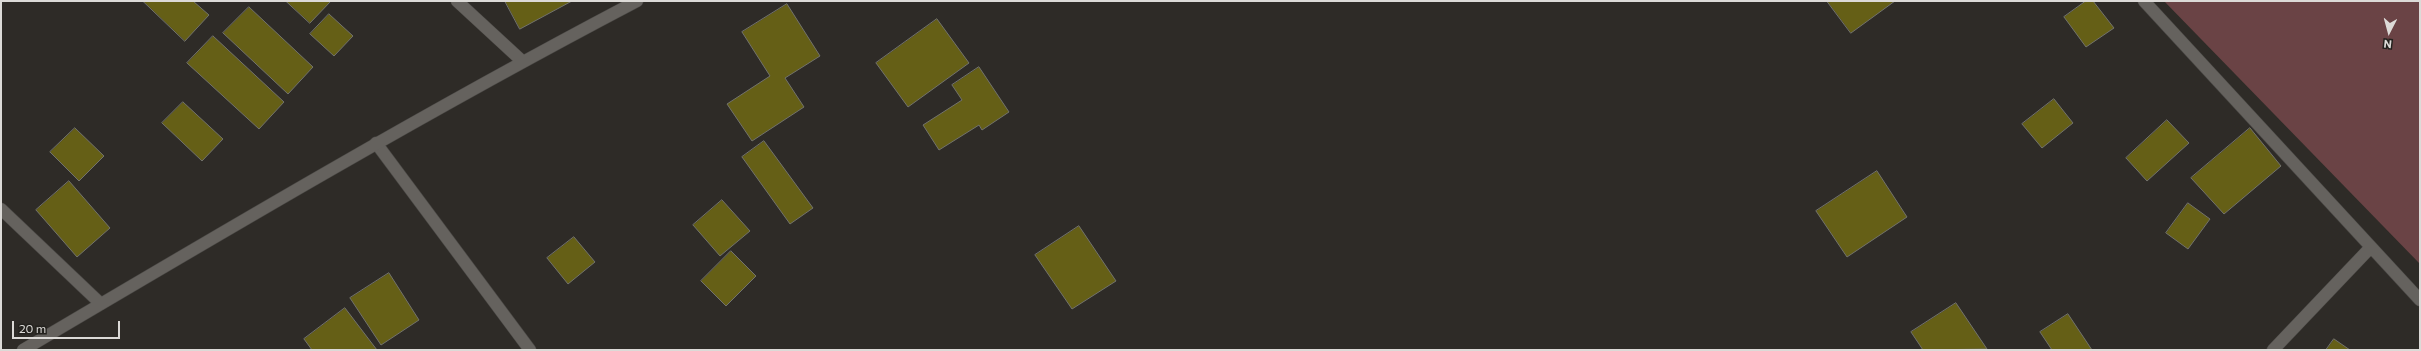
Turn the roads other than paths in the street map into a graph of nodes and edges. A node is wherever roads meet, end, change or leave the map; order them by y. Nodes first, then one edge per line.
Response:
1 (457, 1) edge
2 (637, 1) edge
3 (2144, 1) edge
4 (522, 62) junction
5 (376, 143) junction
6 (1, 208) edge
7 (2371, 247) junction
8 (2420, 300) edge
9 (101, 304) junction
10 (24, 350) edge
11 (530, 350) edge
12 (2273, 350) edge

1 - 4 street
2 - 4 street
3 - 7 street
4 - 5 street
5 - 9 street
5 - 11 street
6 - 9 street
7 - 8 street
7 - 12 street
9 - 10 street

